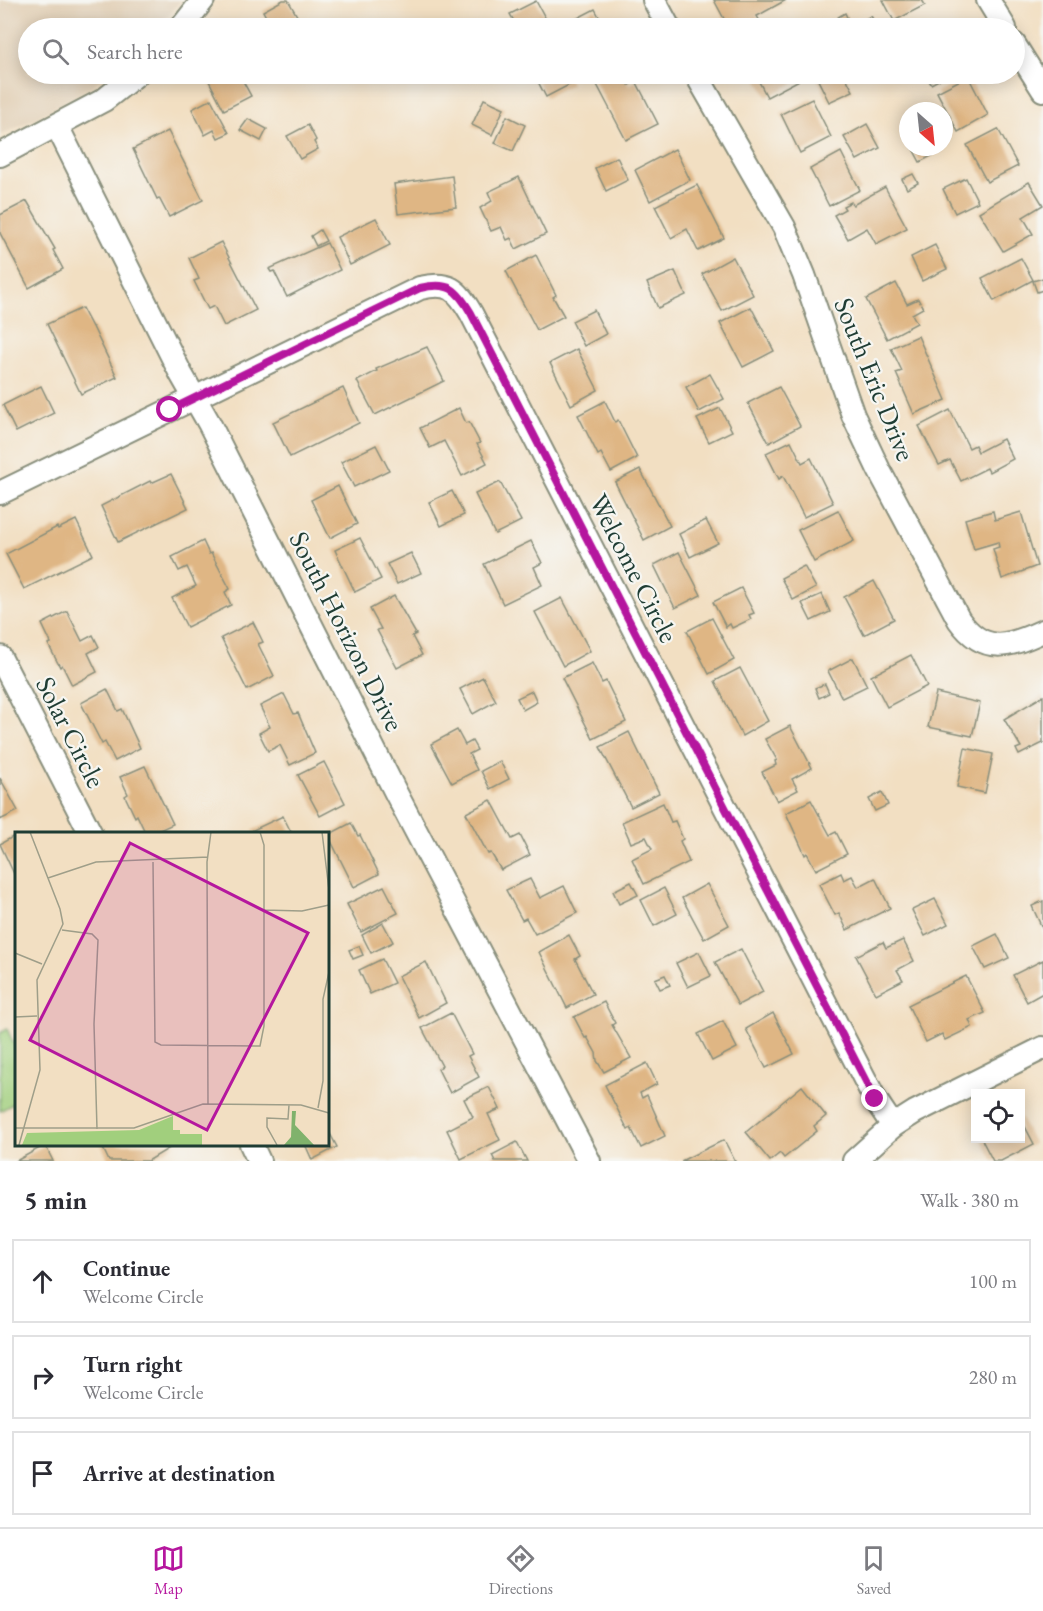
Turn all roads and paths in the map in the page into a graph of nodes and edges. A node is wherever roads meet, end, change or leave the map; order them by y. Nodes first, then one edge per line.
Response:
1 (203, 0) edge
2 (654, 0) edge
3 (988, 0) edge
4 (189, 18) edge
5 (664, 18) edge
6 (999, 18) edge
7 (1025, 61) edge
8 (124, 84) edge
9 (702, 84) edge
10 (1043, 90) edge
11 (57, 126) junction
12 (0, 155) edge
13 (196, 398) junction
14 (0, 493) edge
15 (1043, 631) edge
16 (0, 657) edge
17 (90, 832) edge
18 (1043, 1048) edge
19 (894, 1126) junction
20 (252, 1146) edge
21 (259, 1161) edge
22 (589, 1161) edge
23 (854, 1161) edge

1 - 4 street
2 - 5 street
3 - 6 street
7 - 10 street
8 - 11 street
9 - 15 street, South Eric Drive
11 - 12 street
11 - 13 street, South Horizon Drive
13 - 14 street
13 - 19 street, Welcome Circle
13 - 22 street, South Horizon Drive
16 - 17 street, Solar Circle
18 - 19 street
19 - 23 street
20 - 21 street

